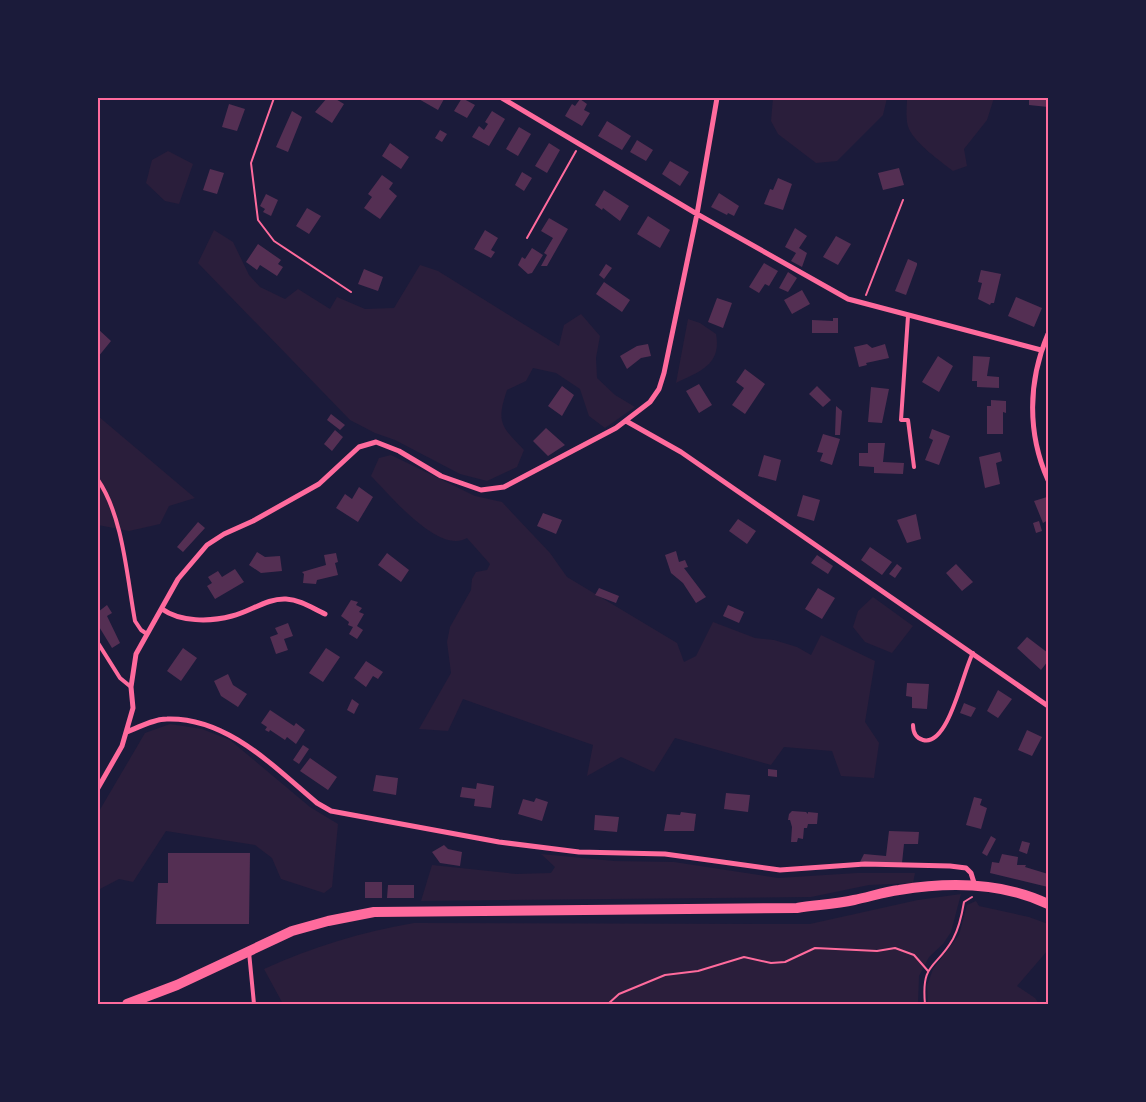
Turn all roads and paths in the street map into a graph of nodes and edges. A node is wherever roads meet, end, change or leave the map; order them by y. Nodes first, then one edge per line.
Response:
1 (274, 98) edge
2 (502, 98) edge
3 (718, 98) edge
4 (580, 145) junction
5 (903, 200) dead end
6 (698, 214) junction
7 (527, 238) dead end
8 (351, 292) dead end
9 (862, 304) junction
10 (908, 316) junction
11 (1048, 336) edge
12 (1042, 350) junction
13 (626, 421) junction
14 (914, 467) dead end
15 (98, 480) edge
16 (1048, 480) edge
17 (162, 609) junction
18 (325, 614) dead end
19 (147, 634) junction
20 (98, 643) edge
21 (973, 654) junction
22 (131, 687) junction
23 (1048, 706) edge
24 (913, 725) dead end
25 (127, 732) junction
26 (98, 788) edge
27 (974, 891) junction
28 (1048, 904) edge
29 (249, 950) junction
30 (928, 971) junction
31 (127, 1004) edge
32 (254, 1004) edge
33 (600, 1004) edge
34 (925, 1004) edge

1 - 8 path
2 - 4 street
3 - 6 street
4 - 6 street
4 - 7 path
5 - 9 path
6 - 9 street
6 - 13 street
9 - 10 street
10 - 12 street
10 - 14 lane
11 - 12 street
12 - 16 street
13 - 17 street
13 - 21 street
15 - 19 lane
17 - 18 street
17 - 19 street
19 - 22 street
20 - 22 lane
21 - 23 street
21 - 24 lane
22 - 25 street
25 - 26 street
25 - 27 street
27 - 28 main road
27 - 29 main road
27 - 30 path
29 - 31 main road
29 - 32 lane
30 - 33 path
30 - 34 path

